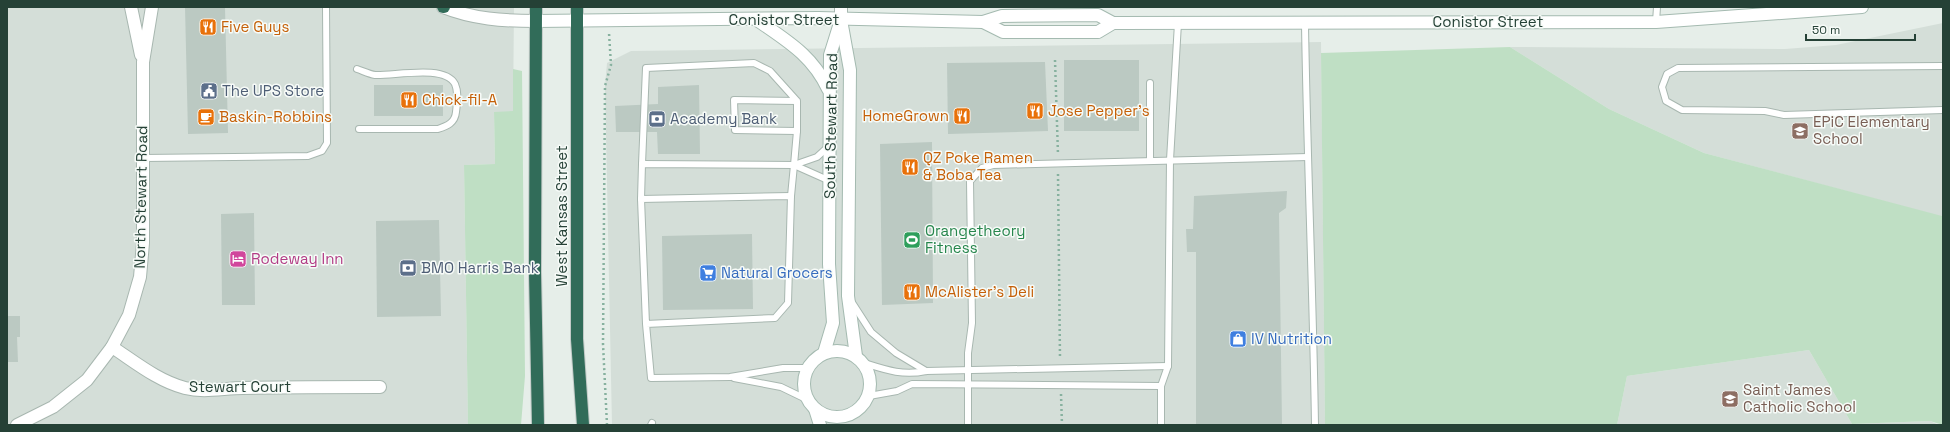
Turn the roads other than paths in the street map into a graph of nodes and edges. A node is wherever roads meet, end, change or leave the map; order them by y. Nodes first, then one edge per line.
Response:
1 (131, 7) edge
2 (152, 7) edge
3 (326, 7) edge
4 (443, 7) edge
5 (536, 7) edge
6 (577, 7) edge
7 (841, 7) edge
8 (1656, 7) edge
9 (1862, 7) edge
10 (577, 20) junction
11 (757, 20) junction
12 (841, 20) junction
13 (536, 21) junction
14 (983, 22) junction
15 (1656, 22) junction
16 (1113, 23) junction
17 (1178, 23) junction
18 (1305, 23) junction
19 (143, 62) junction
20 (1943, 66) edge
21 (357, 69) dead end
22 (1150, 83) dead end
23 (830, 92) junction
24 (797, 101) junction
25 (1943, 110) edge
26 (359, 129) dead end
27 (797, 131) junction
28 (829, 146) junction
29 (1308, 157) junction
30 (143, 158) junction
31 (1170, 160) junction
32 (1150, 161) junction
33 (642, 164) junction
34 (794, 164) junction
35 (830, 181) junction
36 (791, 196) junction
37 (641, 199) junction
38 (848, 296) junction
39 (646, 324) junction
40 (112, 347) junction
41 (824, 353) junction
42 (860, 360) junction
43 (1168, 366) junction
44 (807, 368) junction
45 (968, 370) junction
46 (926, 371) junction
47 (730, 377) junction
48 (968, 385) junction
49 (1161, 386) junction
50 (380, 387) dead end
51 (869, 396) junction
52 (811, 405) junction
53 (855, 412) junction
54 (17, 425) edge
55 (538, 425) edge
56 (583, 425) edge
57 (820, 425) edge
58 (851, 425) edge
59 (968, 425) edge
60 (1161, 425) edge
61 (1314, 425) edge

1 - 19 street, North Stewart Road
2 - 19 street, North Stewart Road
3 - 30 lane
4 - 13 street, Conistor Street
5 - 13 highway, West Kansas Street
6 - 10 highway, West Kansas Street
7 - 12 street
8 - 15 lane
9 - 15 street, Conistor Street
10 - 11 street, Conistor Street
10 - 13 street, Conistor Street
10 - 56 highway, West Kansas Street
11 - 12 street, Conistor Street
11 - 23 street
12 - 14 street, Conistor Street
12 - 23 street, South Stewart Road
12 - 38 street, South Stewart Road
13 - 55 highway, West Kansas Street
14 - 16 street, Conistor Street
14 - 16 street, Conistor Street
15 - 18 street, Conistor Street
16 - 17 street, Conistor Street
17 - 18 street, Conistor Street
17 - 31 lane
18 - 29 lane
19 - 30 street, North Stewart Road
20 - 25 lane
21 - 26 lane
22 - 32 lane
23 - 28 street, South Stewart Road
24 - 27 lane
24 - 27 lane
24 - 33 lane
27 - 34 lane
28 - 34 lane
28 - 35 street, South Stewart Road
29 - 31 lane
29 - 61 lane
30 - 40 street, North Stewart Road
31 - 32 lane
31 - 43 lane
32 - 45 lane
33 - 34 lane
33 - 37 lane
34 - 35 lane
34 - 36 lane
35 - 41 street, South Stewart Road
36 - 37 lane
36 - 39 lane
37 - 39 lane
38 - 42 street, South Stewart Road
38 - 46 lane
39 - 47 lane
40 - 50 street, Stewart Court
40 - 54 street, North Stewart Road
41 - 42 street
41 - 44 street
42 - 46 lane
42 - 51 street
43 - 45 lane
43 - 49 lane
44 - 47 lane
44 - 52 street
45 - 46 lane
45 - 48 lane
47 - 52 lane
48 - 49 lane
48 - 51 lane
48 - 59 lane
49 - 60 lane
51 - 53 street
52 - 53 street
52 - 57 street
53 - 58 street

